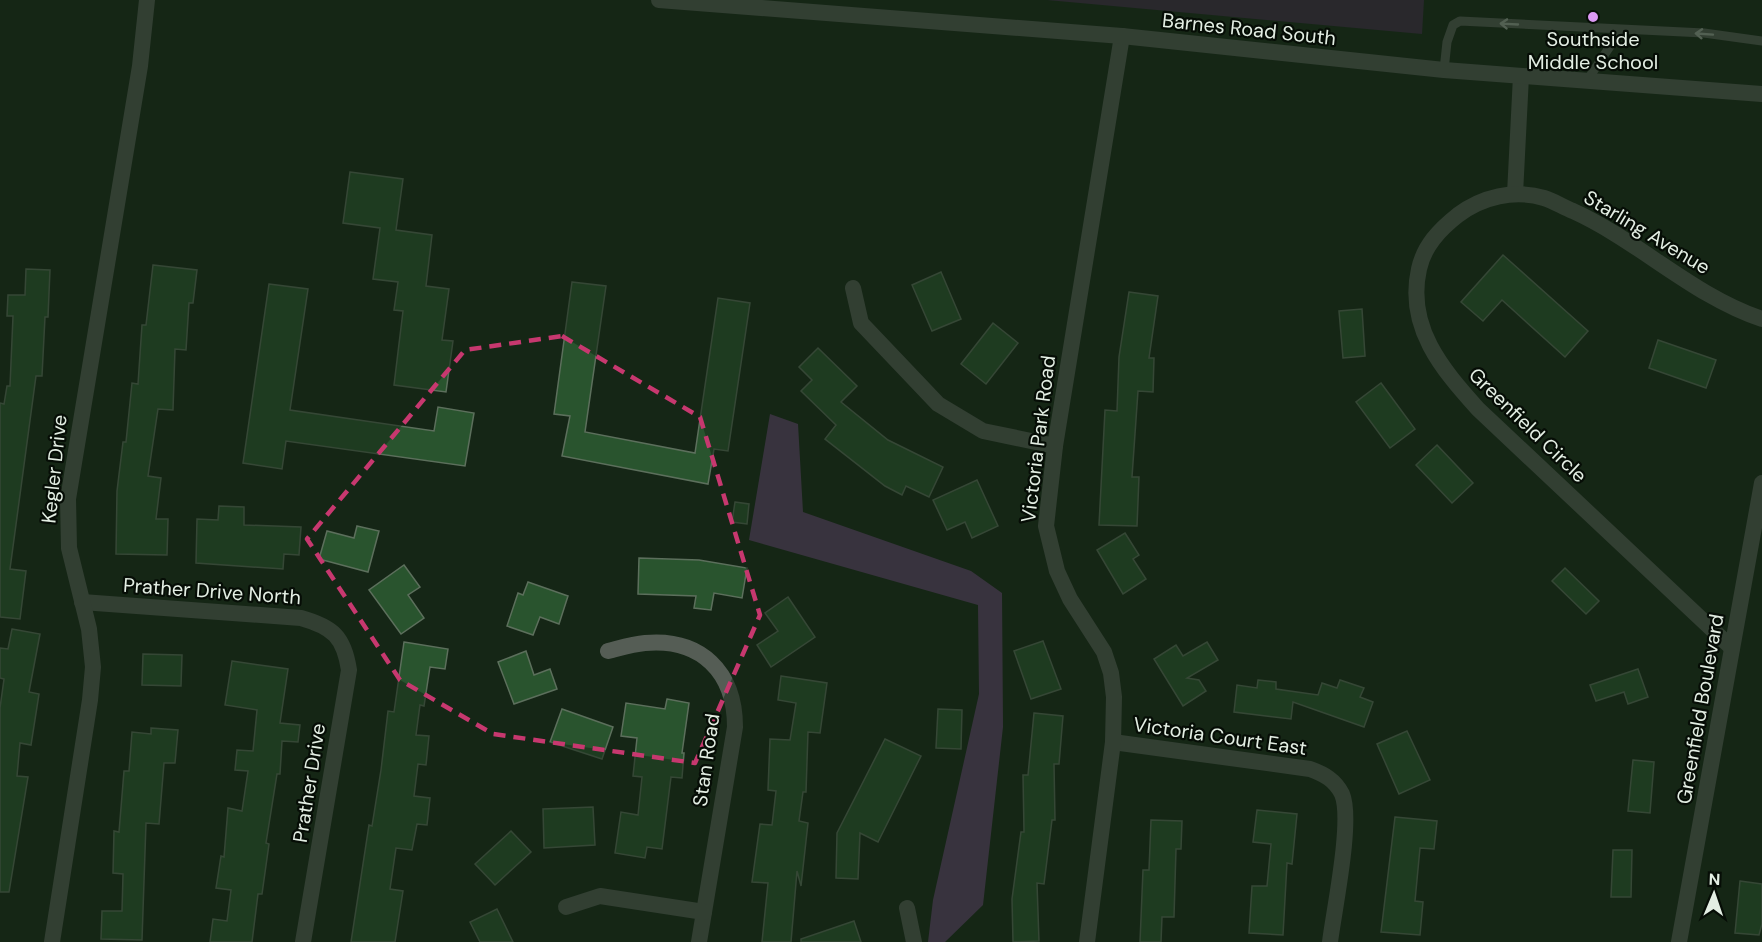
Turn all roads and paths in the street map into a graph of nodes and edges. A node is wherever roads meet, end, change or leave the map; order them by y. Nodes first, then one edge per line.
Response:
1 (147, 0) edge
2 (659, 0) edge
3 (855, 7) edge
4 (1621, 30) junction
5 (1122, 36) junction
6 (1762, 40) edge
7 (1444, 70) junction
8 (1521, 76) junction
9 (1586, 82) junction
10 (1762, 94) edge
11 (1515, 194) junction
12 (853, 288) dead end
13 (1762, 319) edge
14 (1055, 446) junction
15 (1762, 483) edge
16 (82, 602) junction
17 (335, 633) joint
18 (1732, 648) junction
19 (608, 651) dead end
20 (1113, 742) junction
21 (566, 907) dead end
22 (907, 908) dead end
23 (704, 912) junction
24 (52, 942) edge
25 (303, 942) edge
26 (699, 942) edge
27 (914, 942) edge
28 (1087, 942) edge
29 (1330, 942) edge
30 (1679, 942) edge

1 - 16 street, Kegler Drive
2 - 3 street, Barnes Road South
3 - 5 street, Barnes Road South
6 -> 4 lane
4 -> 7 lane
4 - 9 lane
5 - 7 street, Barnes Road South
5 - 14 street, Victoria Park Road
7 - 8 street, Barnes Road South
8 - 9 street, Barnes Road South
8 - 11 street
9 - 10 street, Barnes Road South
11 - 13 street, Starling Avenue
11 - 18 street, Greenfield Circle
12 - 14 street
14 - 20 street, Victoria Park Road
15 - 18 street, Greenfield Boulevard
16 - 17 street, Prather Drive North
16 - 24 street, Kegler Drive
17 - 25 street, Prather Drive
18 - 30 street, Greenfield Boulevard
19 - 23 street, Stan Road
20 - 28 street, Victoria Park Road
20 - 29 street, Victoria Court East
21 - 23 street
22 - 27 street
23 - 26 street, Stan Road

